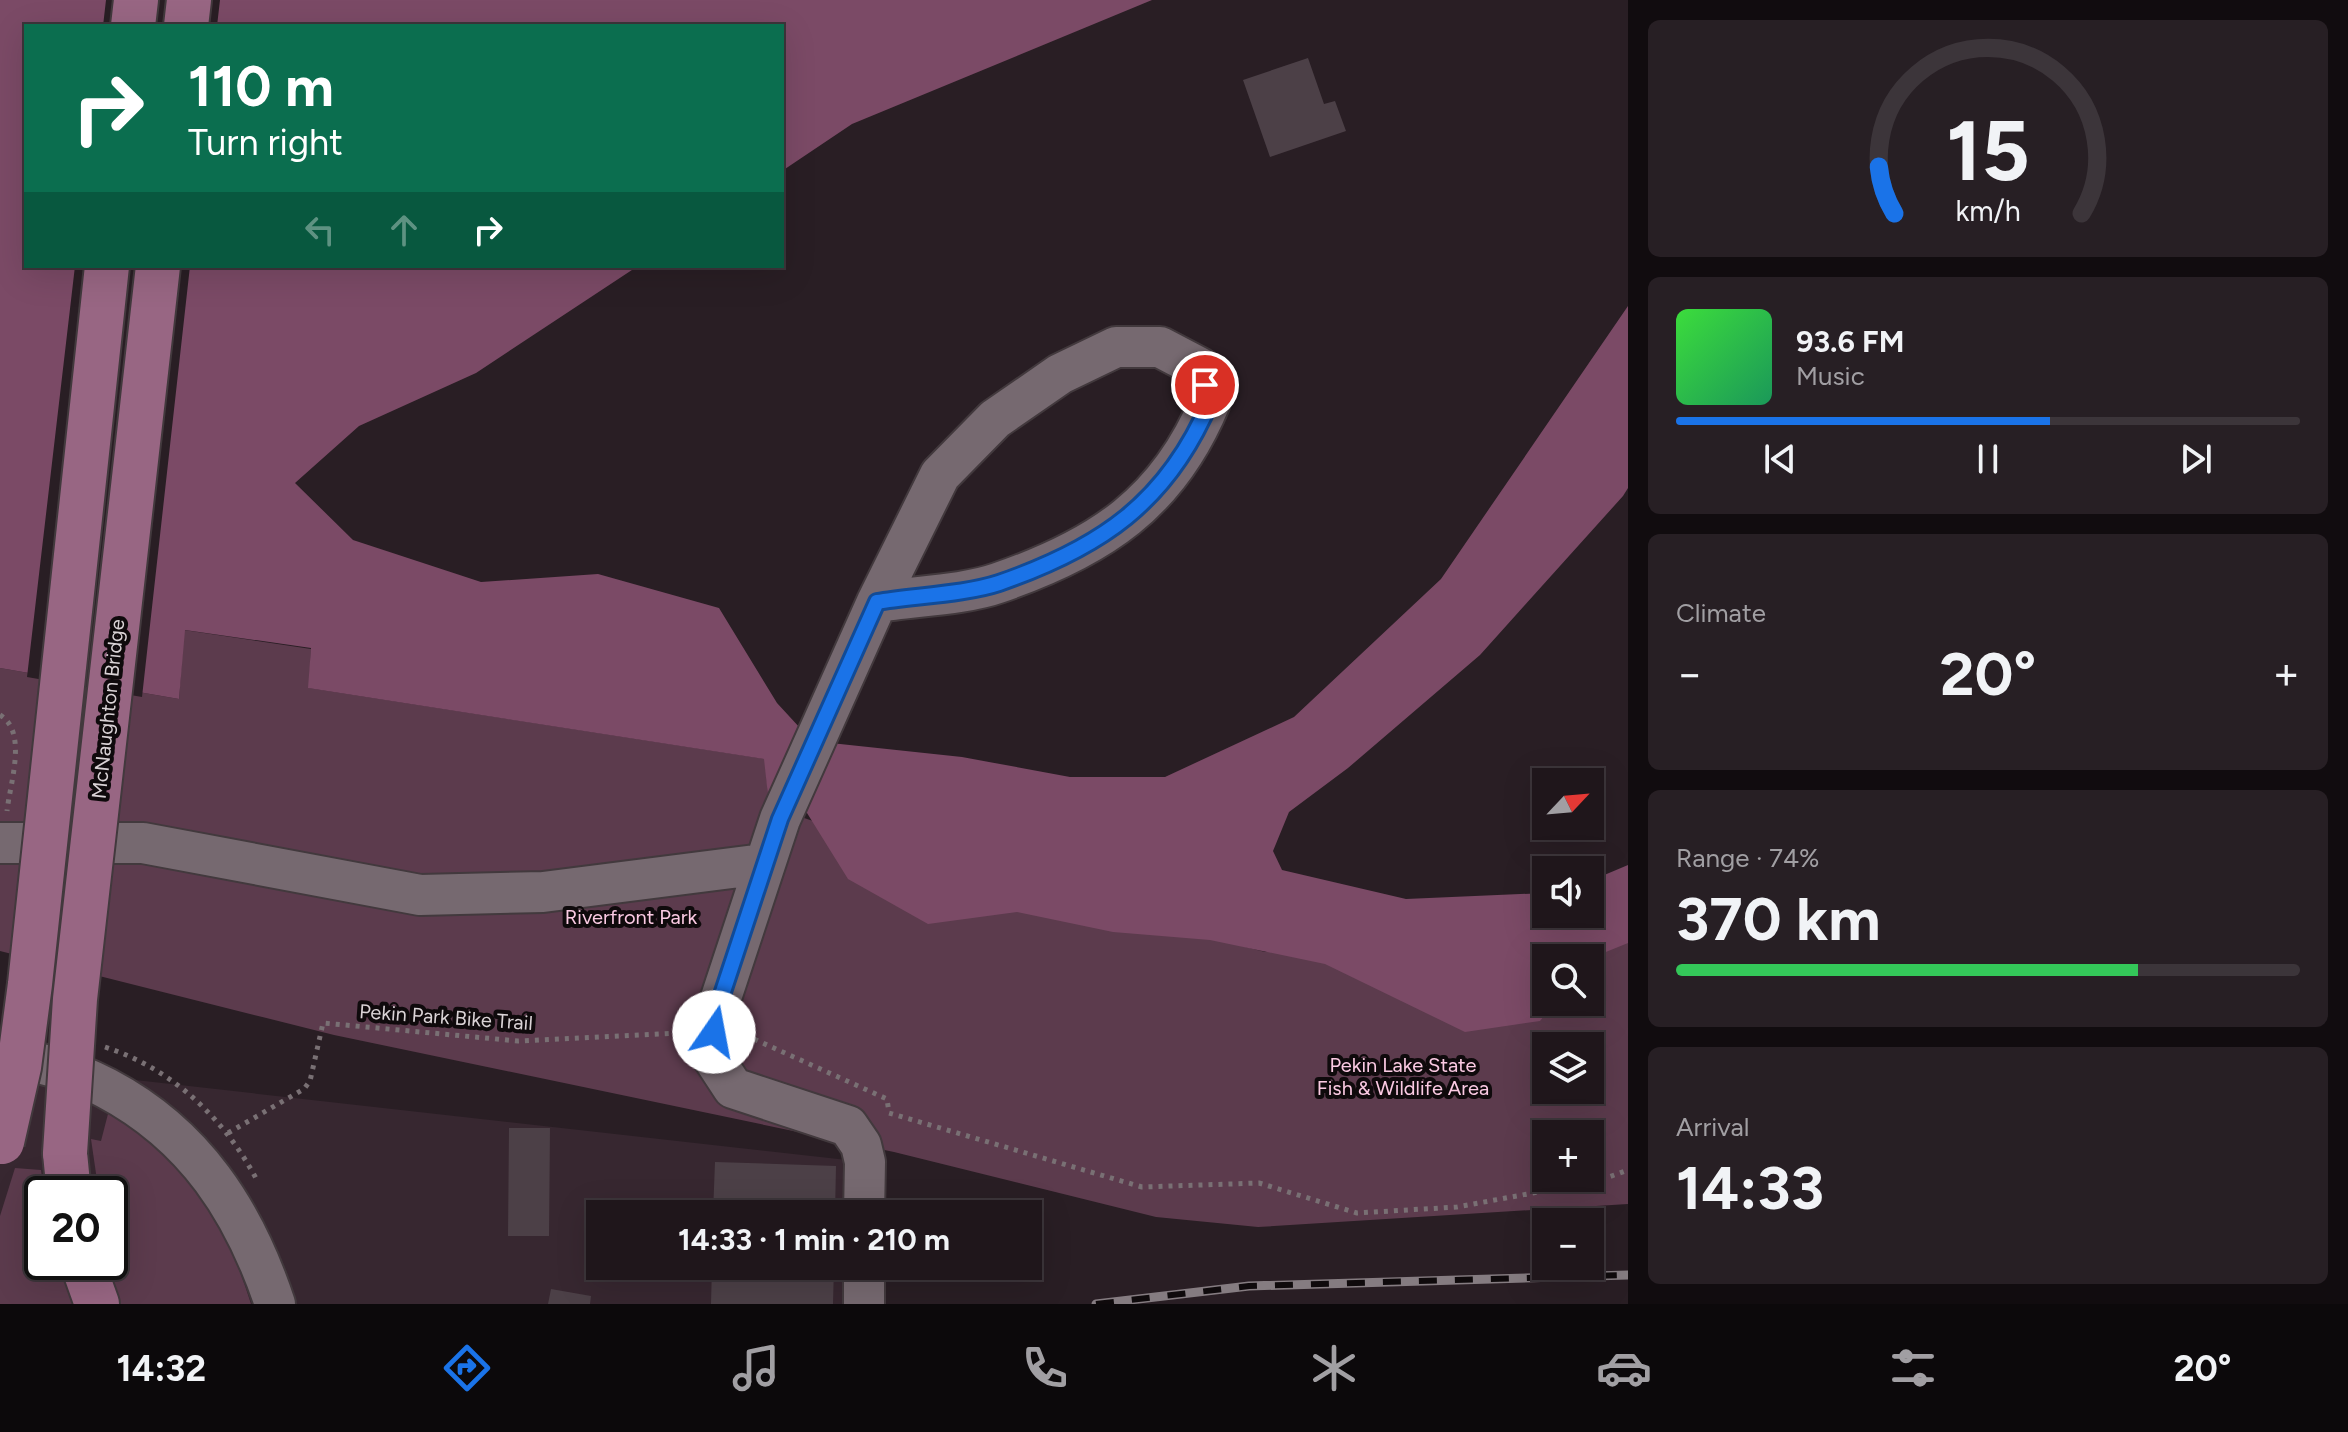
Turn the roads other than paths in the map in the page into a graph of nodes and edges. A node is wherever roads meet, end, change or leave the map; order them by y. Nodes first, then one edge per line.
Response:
1 (136, 0) edge
2 (189, 0) edge
3 (133, 24) edge
4 (186, 24) edge
5 (107, 268) edge
6 (158, 268) edge
7 (877, 602) junction
8 (3, 831) edge
9 (763, 864) junction
10 (0, 1060) edge
11 (1, 1150) edge
12 (67, 1173) edge
13 (864, 1200) edge
14 (88, 1280) edge
15 (864, 1280) edge
16 (97, 1304) edge
17 (275, 1304) edge
18 (864, 1304) edge

1 - 3 main road
2 - 4 main road
5 - 11 main road, bridge
6 - 12 main road, McNaughton Bridge, bridge
7 - 7 street
7 - 9 street
8 - 9 street
9 - 13 street
10 - 17 street
14 - 16 main road
15 - 18 street

